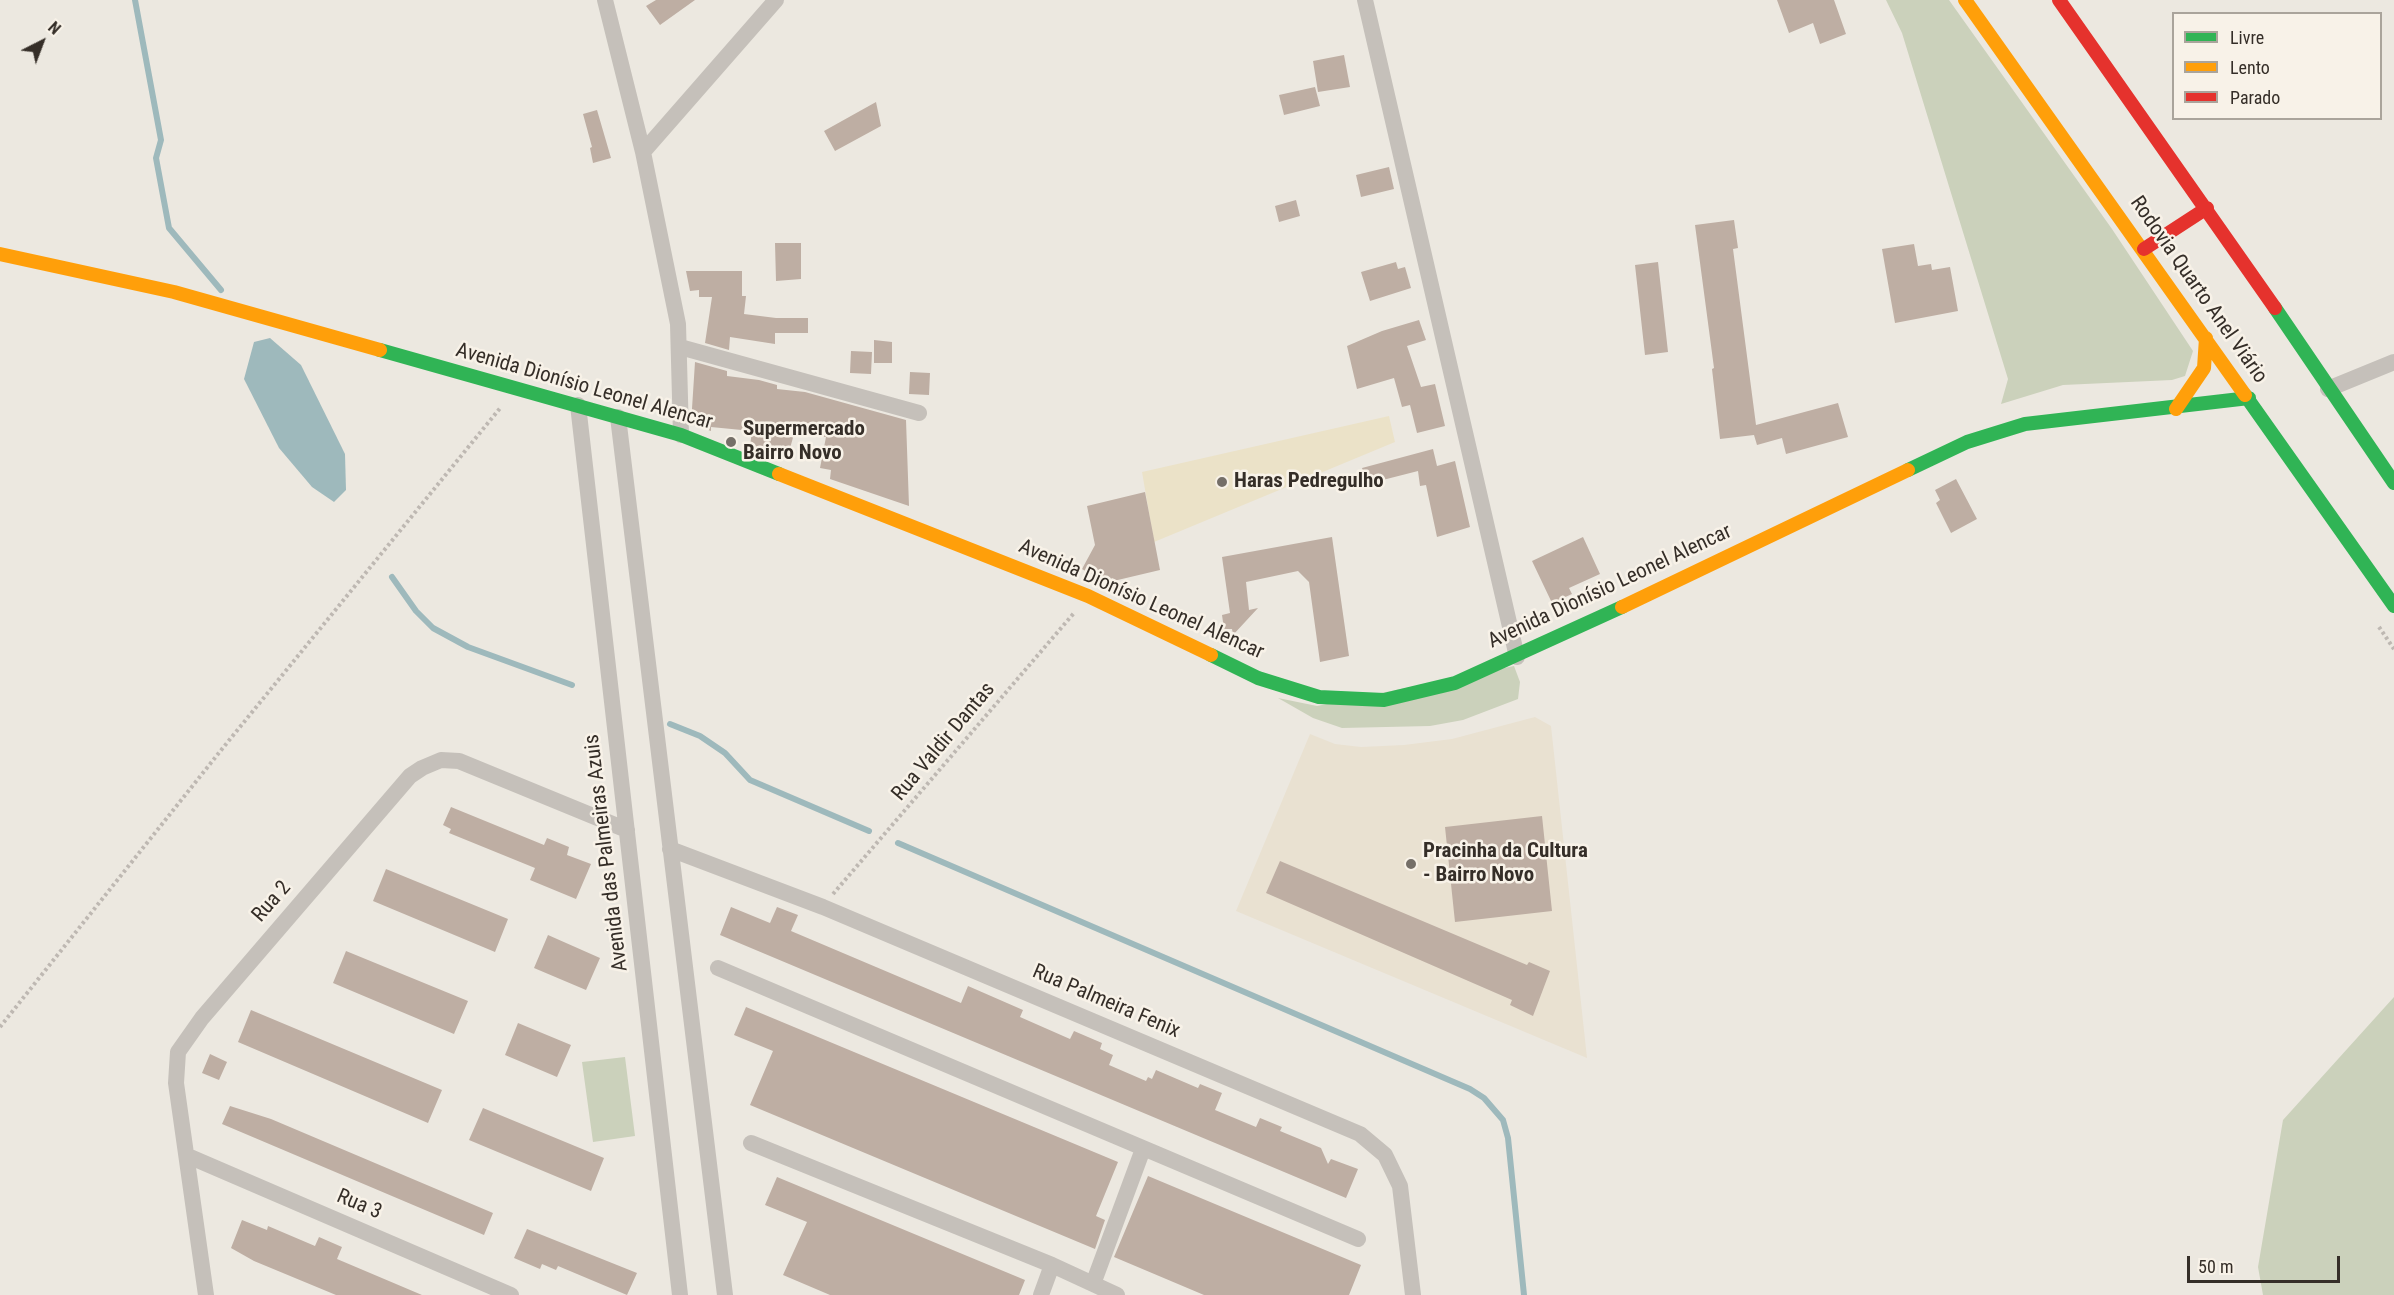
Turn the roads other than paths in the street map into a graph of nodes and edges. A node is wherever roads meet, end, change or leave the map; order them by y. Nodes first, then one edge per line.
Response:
1 (605, 0) edge
2 (776, 0) edge
3 (1365, 0) edge
4 (1965, 0) edge
5 (2059, 0) edge
6 (643, 152) junction
7 (2207, 208) junction
8 (2144, 249) junction
9 (0, 254) edge
10 (2206, 339) junction
11 (680, 347) junction
12 (2394, 362) edge
13 (2328, 389) junction
14 (2249, 398) junction
15 (578, 405) junction
16 (2176, 409) junction
17 (919, 413) dead end
18 (618, 417) junction
19 (681, 435) junction
20 (2394, 483) edge
21 (2389, 589) edge
22 (2394, 606) edge
23 (1517, 657) junction
24 (627, 830) junction
25 (670, 849) junction
26 (718, 968) dead end
27 (751, 1143) dead end
28 (1143, 1149) junction
29 (188, 1156) junction
30 (1358, 1239) dead end
31 (1052, 1265) junction
32 (1093, 1284) junction
33 (206, 1295) edge
34 (511, 1295) edge
35 (680, 1295) edge
36 (725, 1295) edge
37 (1041, 1295) edge
38 (1117, 1295) edge
39 (1413, 1295) edge

1 - 6 street
2 - 6 street
3 - 23 street
4 - 8 main road, Rodovia Quarto Anel Viário
5 - 7 main road
6 - 11 street
7 - 8 main road
7 - 13 main road
8 - 10 main road, Rodovia Quarto Anel Viário
9 - 15 main road, Avenida Dionísio Leonel Alencar
10 - 14 main road, Rodovia Quarto Anel Viário
10 - 16 main road
11 - 17 street
11 - 19 street
12 - 13 street
13 - 20 main road
14 - 16 main road, Avenida Dionísio Leonel Alencar
14 - 21 main road, Rodovia Quarto Anel Viário
15 - 18 main road, Avenida Dionísio Leonel Alencar
15 - 24 street, Avenida das Palmeiras Azuis
16 - 23 main road, Avenida Dionísio Leonel Alencar
18 - 19 main road, Avenida Dionísio Leonel Alencar
18 - 25 street
19 - 23 main road, Avenida Dionísio Leonel Alencar
21 - 22 main road, Rodovia Quarto Anel Viário
24 - 29 street, Rua 2
24 - 35 street, Avenida das Palmeiras Azuis
25 - 36 street
25 - 39 street, Rua Palmeira Fenix
26 - 28 street
27 - 31 street
28 - 30 street
28 - 32 street
29 - 33 street, Rua 2
29 - 34 street, Rua 3
31 - 32 street
31 - 37 street
32 - 38 street

